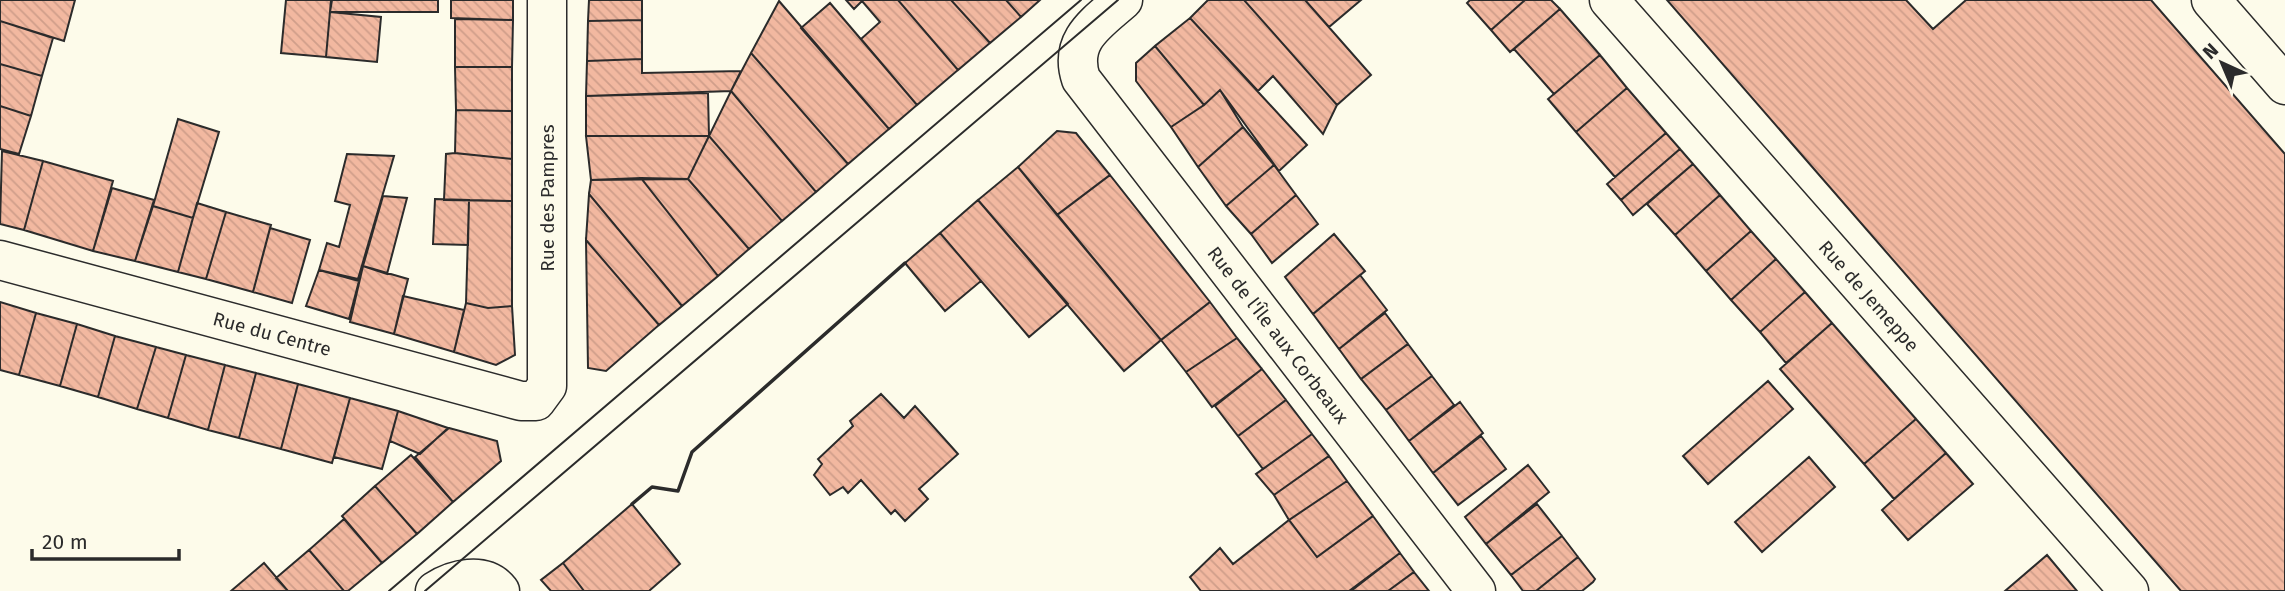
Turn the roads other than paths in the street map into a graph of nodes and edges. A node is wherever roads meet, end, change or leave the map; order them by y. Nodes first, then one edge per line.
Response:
1 (548, 0) edge
2 (1123, 0) edge
3 (1609, 0) edge
4 (2211, 0) edge
5 (2285, 85) edge
6 (0, 260) edge
7 (543, 395) joint
8 (498, 587) edge
9 (435, 591) edge
10 (1476, 591) edge
11 (2129, 591) edge

1 - 7 street, Rue des Pampres
2 - 10 street, Rue de l'Île aux Corbeaux
3 - 11 street, Rue de Jemeppe
4 - 5 street
6 - 7 street, Rue du Centre
8 - 9 street

